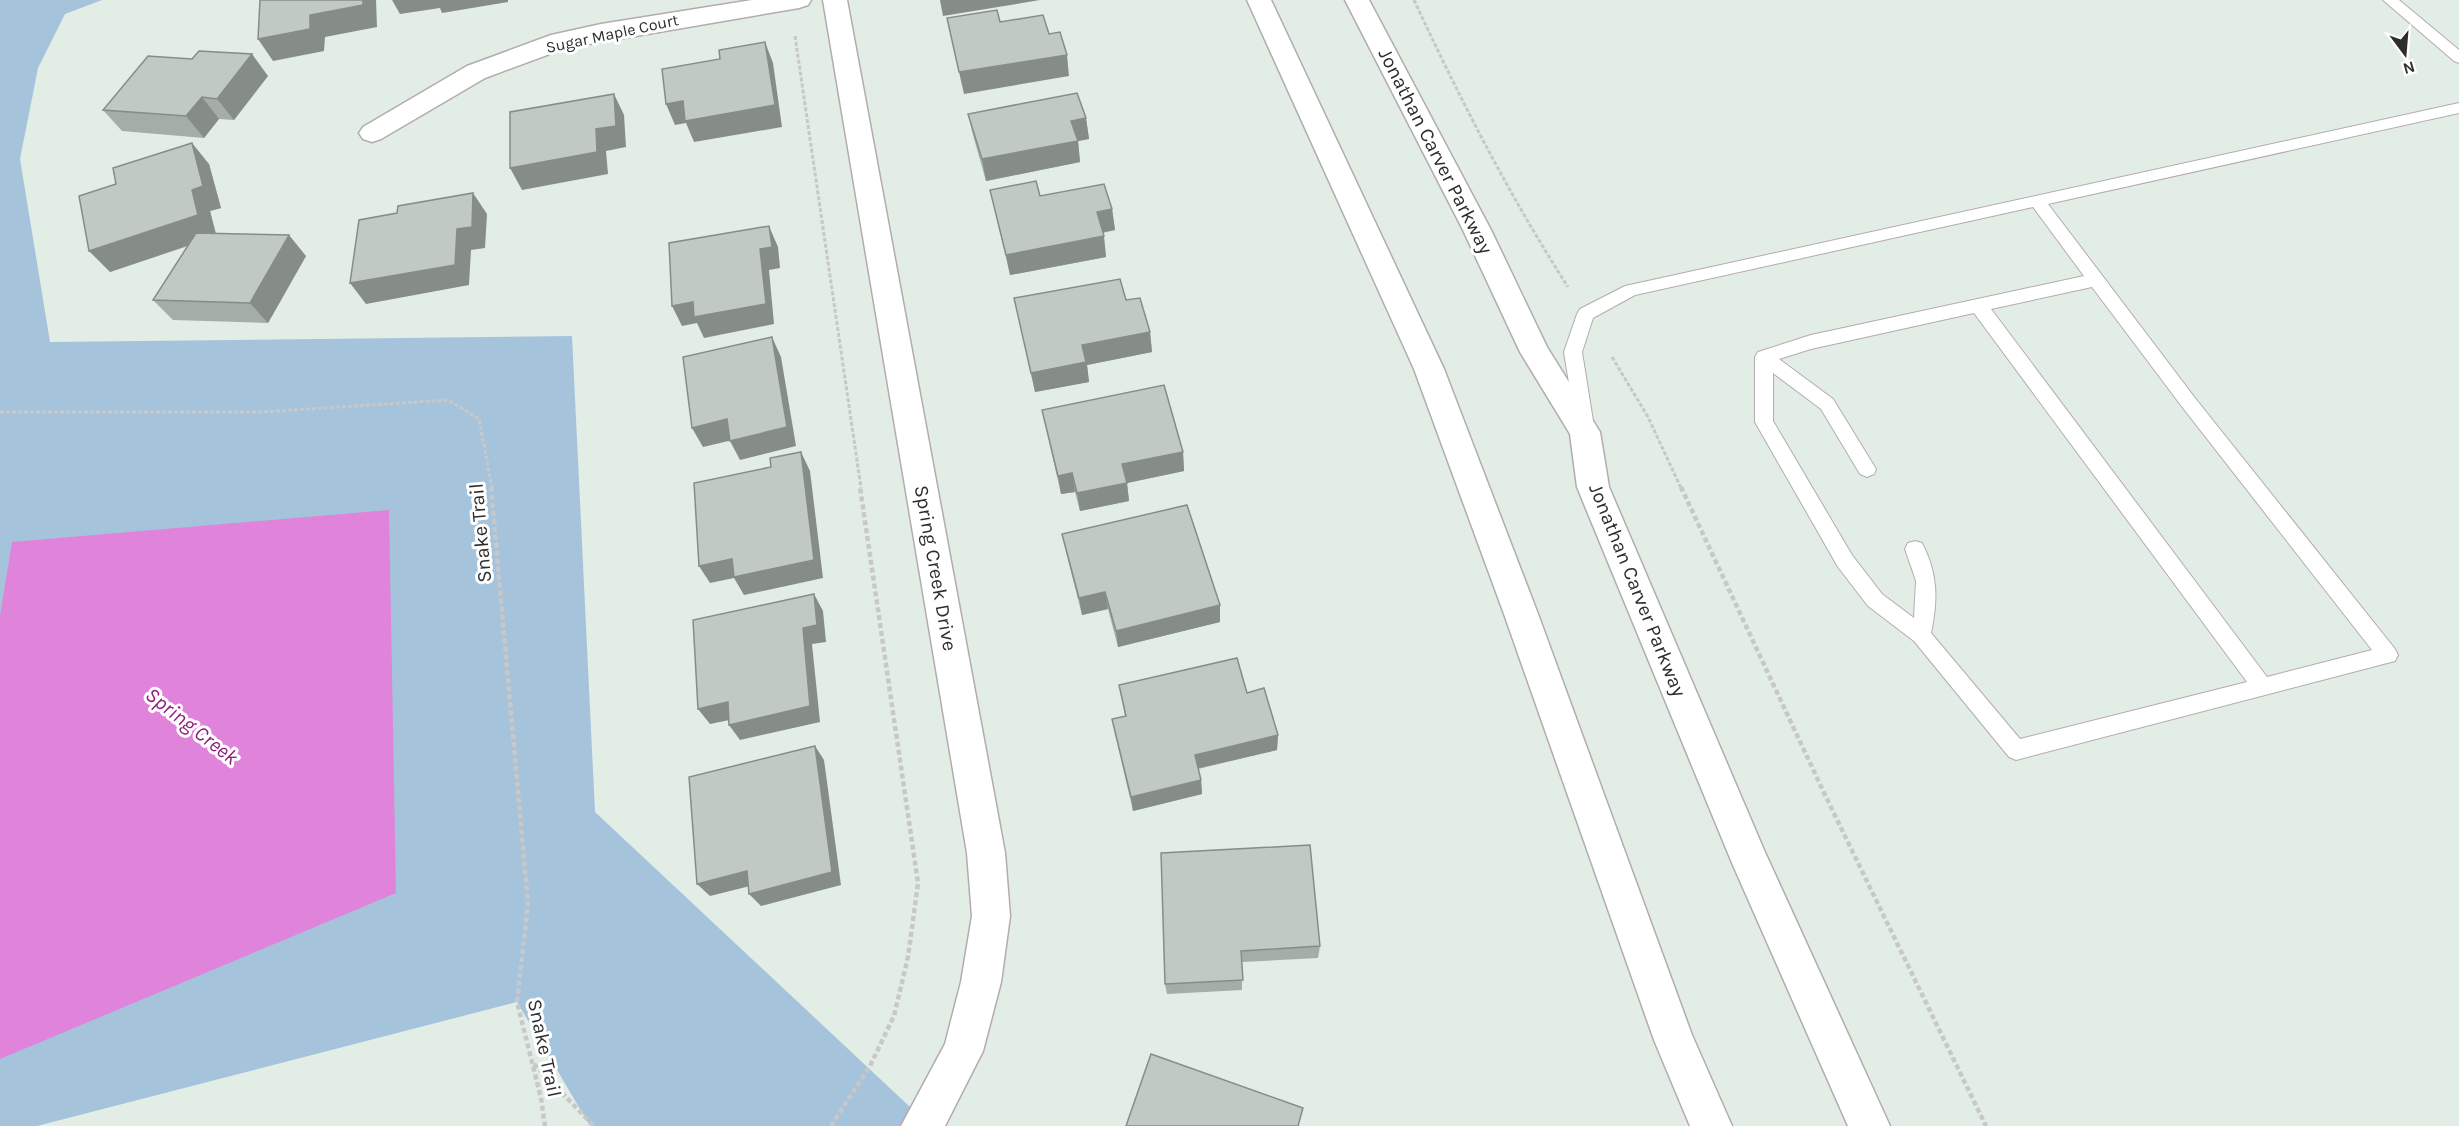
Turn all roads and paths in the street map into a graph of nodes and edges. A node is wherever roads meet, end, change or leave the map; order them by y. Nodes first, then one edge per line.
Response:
1 (835, 0) edge
2 (1258, 0) edge
3 (1357, 0) edge
4 (1414, 0) edge
5 (2390, 0) edge
6 (794, 1) edge
7 (2459, 58) edge
8 (2459, 108) edge
9 (372, 133) dead end
10 (2038, 202) junction
11 (2094, 280) junction
12 (1978, 305) junction
13 (1586, 314) junction
14 (1764, 357) junction
15 (0, 412) edge
16 (1586, 432) junction
17 (1867, 469) dead end
18 (1915, 549) dead end
19 (1922, 635) junction
20 (2263, 687) junction
21 (532, 1061) junction
22 (545, 1126) edge
23 (594, 1126) edge
24 (831, 1126) edge
25 (922, 1126) edge
26 (1711, 1126) edge
27 (1869, 1126) edge
28 (1986, 1126) edge

1 - 25 main road, Spring Creek Drive
2 - 26 main road
3 - 16 main road, Jonathan Carver Parkway
4 - 13 path
5 - 7 lane
6 - 9 main road, Sugar Maple Court
6 - 24 path
8 - 10 lane
10 - 11 lane
10 - 13 lane
11 - 12 lane
11 - 20 lane
12 - 14 lane
12 - 20 lane
13 - 16 lane
13 - 28 path
14 - 17 lane
14 - 19 lane
15 - 21 path, Snake Trail
16 - 27 main road, Jonathan Carver Parkway
18 - 19 lane
19 - 20 lane
21 - 22 path, Snake Trail
21 - 23 path

